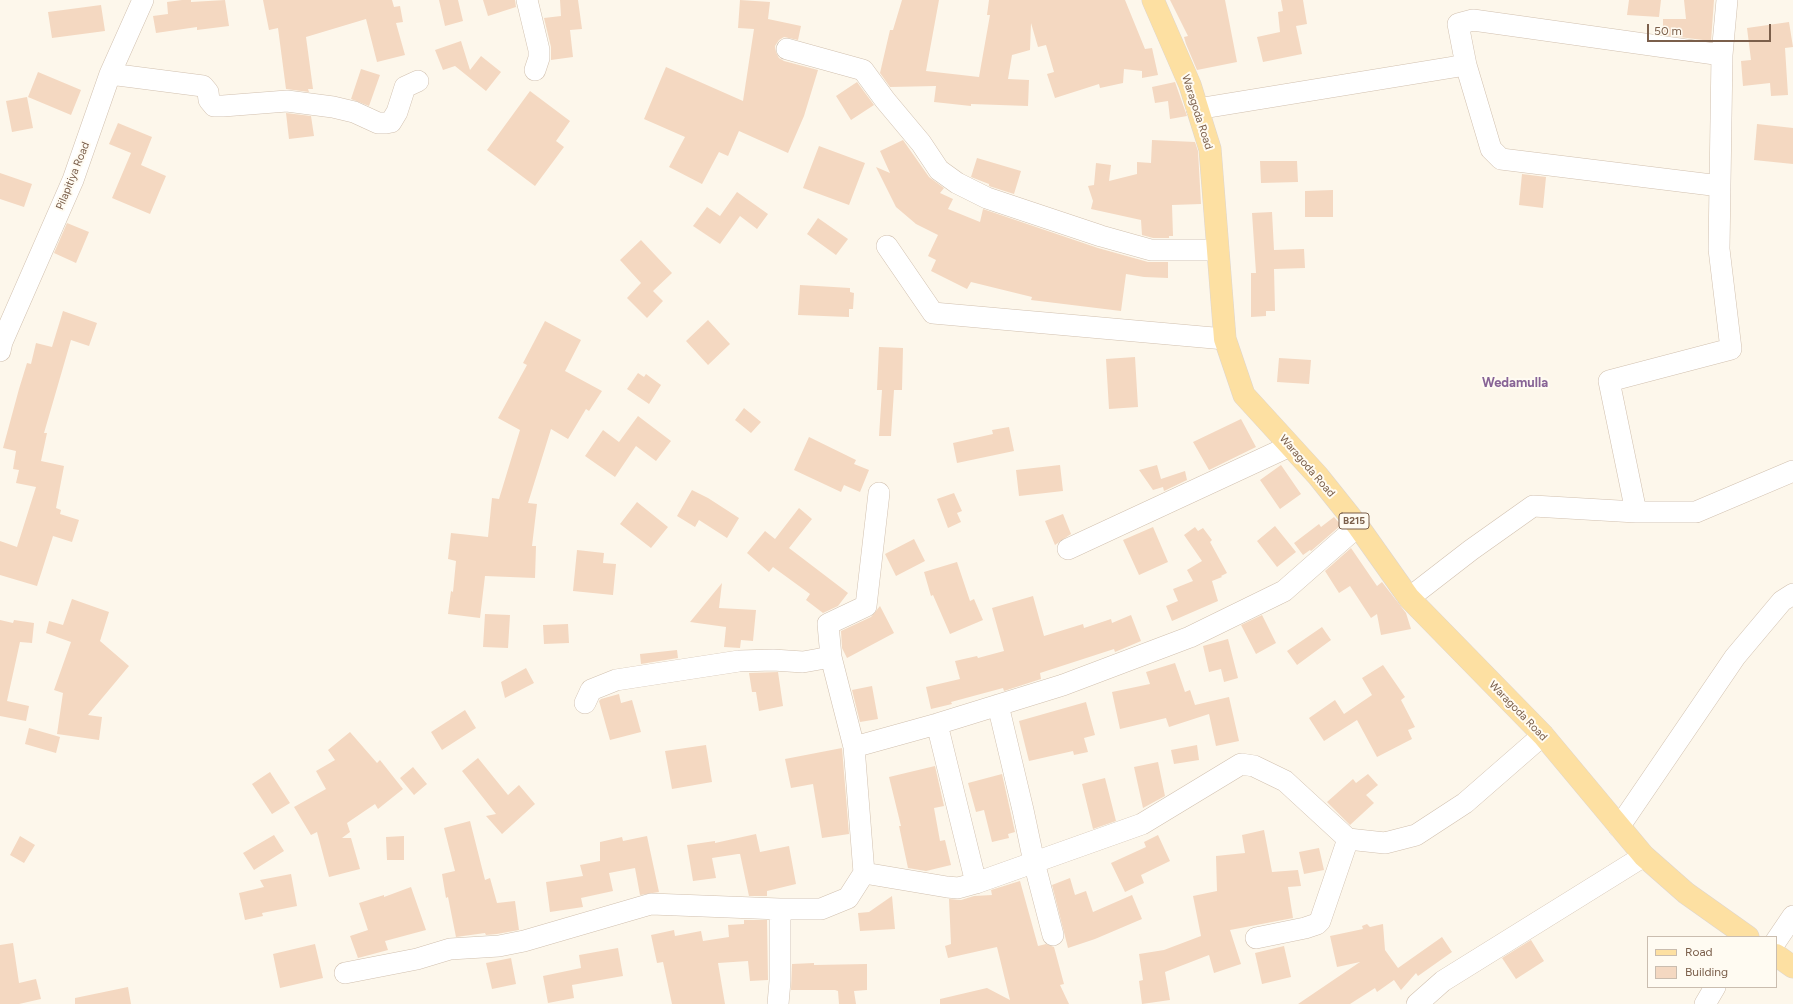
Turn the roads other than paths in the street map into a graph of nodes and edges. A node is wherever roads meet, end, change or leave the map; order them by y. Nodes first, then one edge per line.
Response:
1 (143, 0) edge
2 (527, 0) edge
3 (1153, 0) edge
4 (1727, 0) edge
5 (787, 49) dead end
6 (1722, 55) junction
7 (1466, 65) junction
8 (535, 70) dead end
9 (110, 74) junction
10 (418, 81) dead end
11 (1197, 109) junction
12 (1720, 186) junction
13 (887, 246) dead end
14 (1218, 250) junction
15 (1225, 339) junction
16 (0, 351) edge
17 (1290, 446) junction
18 (1793, 471) edge
19 (879, 493) dead end
20 (1636, 512) junction
21 (1358, 526) junction
22 (1068, 549) dead end
23 (1793, 594) edge
24 (1409, 598) junction
25 (831, 657) junction
26 (585, 703) dead end
27 (998, 705) junction
28 (937, 724) junction
29 (1543, 735) junction
30 (854, 747) junction
31 (1619, 827) junction
32 (1348, 839) junction
33 (1644, 856) junction
34 (1034, 862) junction
35 (864, 873) junction
36 (976, 883) junction
37 (780, 909) junction
38 (1793, 916) edge
39 (1053, 935) dead end
40 (1746, 936) edge
41 (1256, 938) dead end
42 (1777, 940) edge
43 (1777, 956) edge
44 (1793, 966) edge
45 (345, 973) dead end
46 (1714, 988) edge
47 (778, 1004) edge
48 (1417, 1004) edge
49 (1705, 1004) edge

1 - 9 street, Pilapitiya Road
2 - 8 street
3 - 11 main road, Waragoda Road / B215
4 - 6 street
5 - 14 street
6 - 7 street
6 - 12 street
7 - 11 street
7 - 12 street
9 - 10 street
9 - 16 street, Pilapitiya Road
11 - 14 main road, Waragoda Road / B215
12 - 20 street
13 - 15 street
14 - 15 main road, Waragoda Road / B215
15 - 17 main road, Waragoda Road / B215
17 - 21 main road, Waragoda Road / B215
17 - 22 street
18 - 20 street
19 - 25 street
20 - 24 street
21 - 24 main road, Waragoda Road / B215
21 - 27 street
23 - 31 street
24 - 29 main road, Waragoda Road / B215
25 - 26 street
25 - 30 street
27 - 28 street
27 - 34 street
28 - 30 street
28 - 36 street
29 - 31 main road, Waragoda Road / B215
29 - 32 street
30 - 35 street
31 - 33 main road, Waragoda Road / B215
32 - 34 street
32 - 41 street
33 - 40 main road, Waragoda Road / B215
33 - 48 street
34 - 36 street
34 - 39 street
35 - 36 street
35 - 37 street
37 - 45 street
37 - 47 street
38 - 42 street
43 - 44 main road
46 - 49 street

